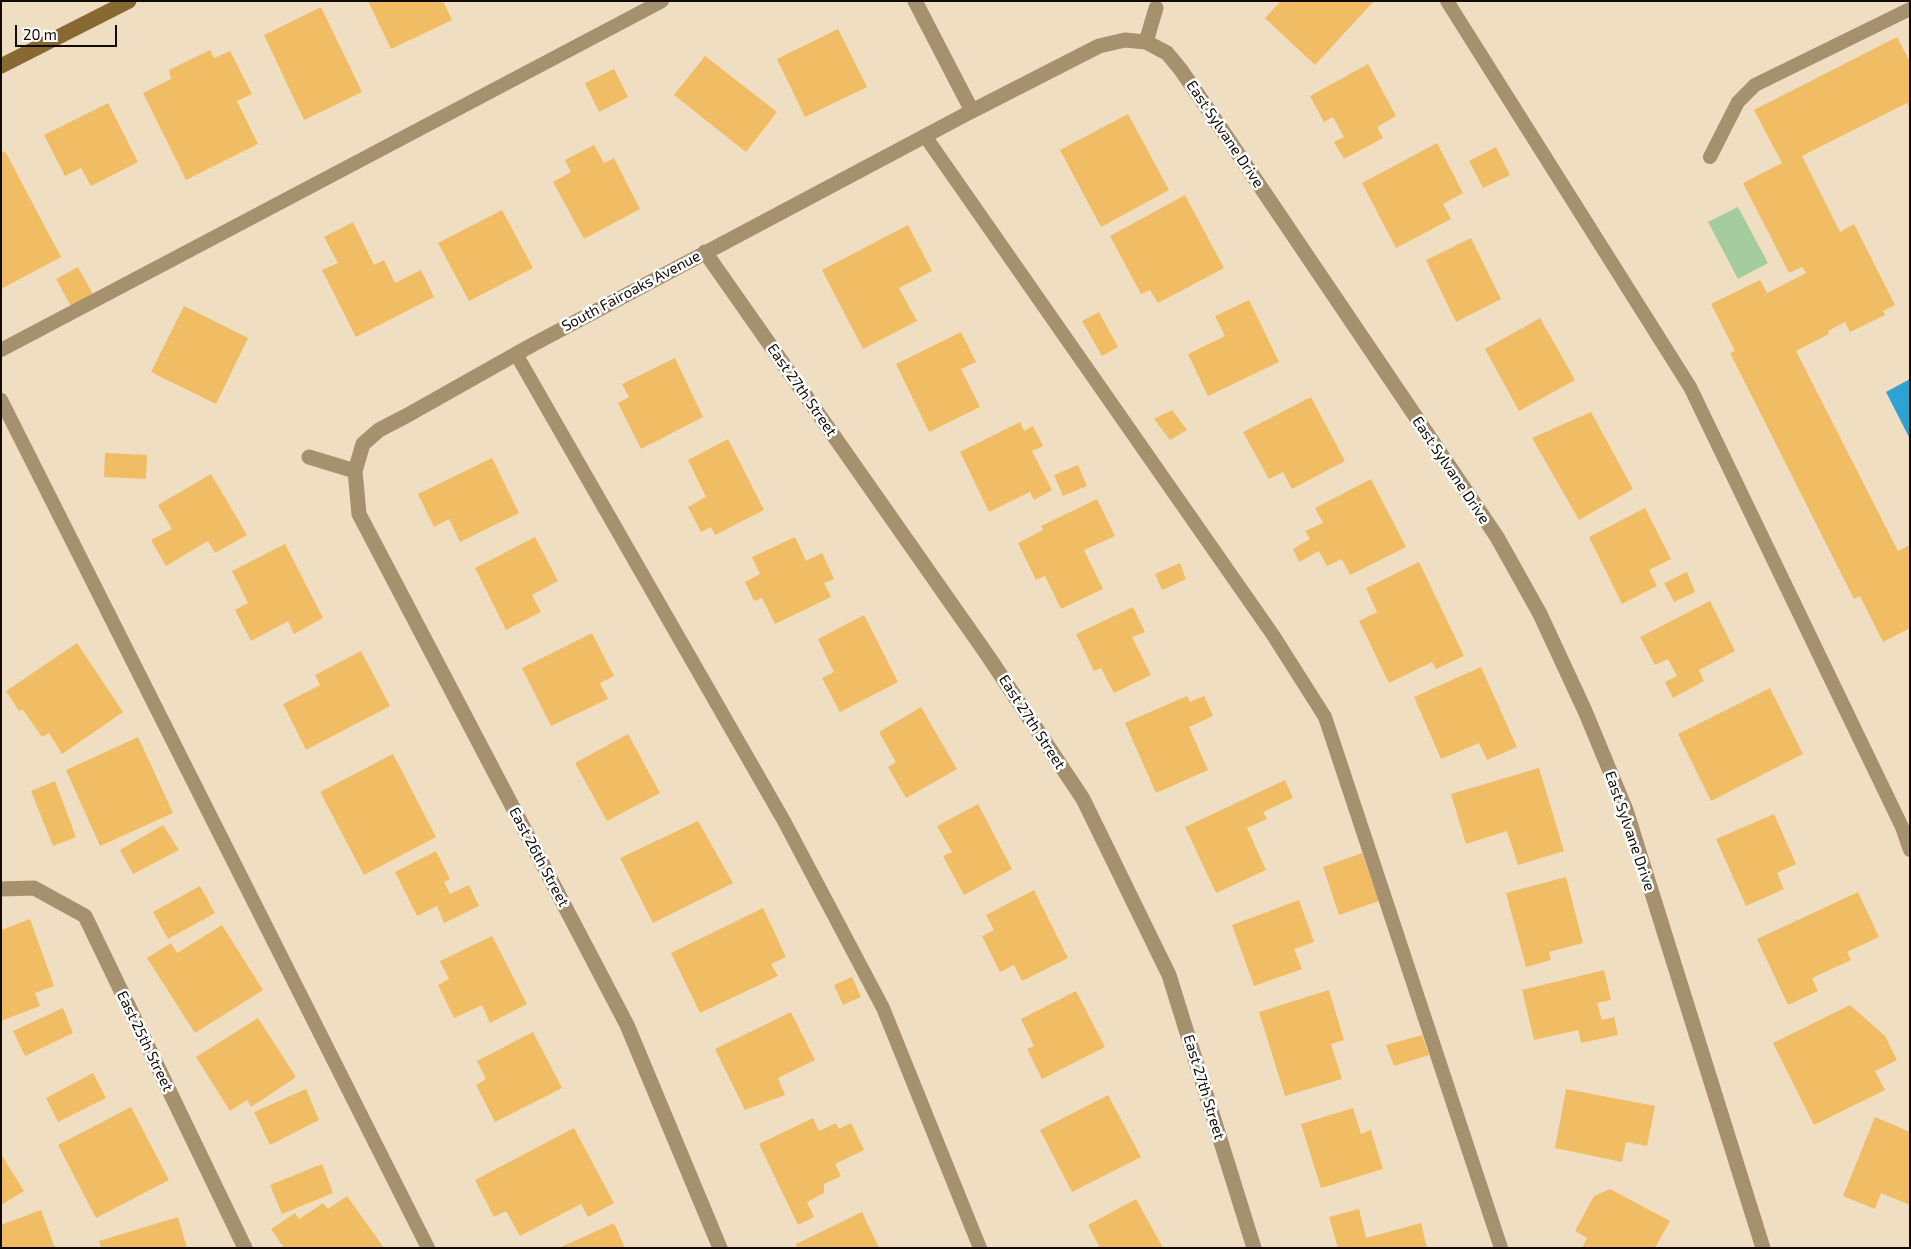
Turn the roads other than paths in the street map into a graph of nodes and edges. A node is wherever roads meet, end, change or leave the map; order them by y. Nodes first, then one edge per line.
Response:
1 (129, 1) edge
2 (662, 1) edge
3 (915, 1) edge
4 (1447, 1) edge
5 (1156, 8) dead end
6 (1910, 9) edge
7 (1146, 42) junction
8 (1, 66) edge
9 (972, 111) junction
10 (925, 136) junction
11 (1710, 157) dead end
12 (705, 252) junction
13 (1, 350) edge
14 (516, 354) junction
15 (1, 400) edge
16 (309, 457) dead end
17 (355, 471) junction
18 (1910, 850) edge
19 (1, 889) edge
20 (245, 1248) edge
21 (428, 1248) edge
22 (720, 1248) edge
23 (980, 1248) edge
24 (1254, 1248) edge
25 (1501, 1248) edge
26 (1763, 1248) edge

1 - 8 street
2 - 13 lane
3 - 9 street
4 - 18 lane
5 - 7 street
6 - 11 lane
7 - 9 street, East Sylvane Drive
7 - 26 street, East Sylvane Drive
9 - 10 street, South Fairoaks Avenue
10 - 12 street, South Fairoaks Avenue
10 - 25 lane
12 - 14 street, South Fairoaks Avenue
12 - 24 street, East 27th Street
14 - 17 street, South Fairoaks Avenue
14 - 23 lane
15 - 21 lane
16 - 17 street
17 - 22 street, East 26th Street
19 - 20 street, East 25th Street

